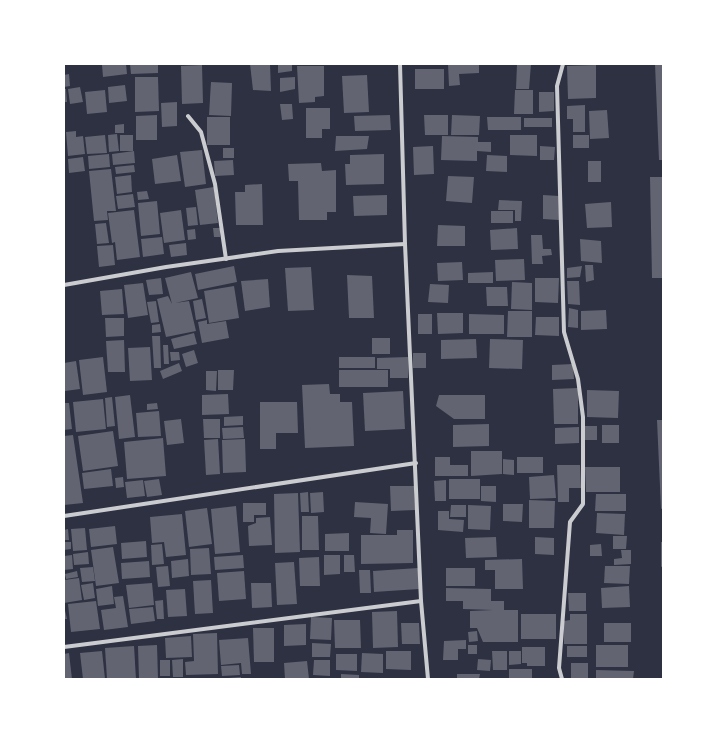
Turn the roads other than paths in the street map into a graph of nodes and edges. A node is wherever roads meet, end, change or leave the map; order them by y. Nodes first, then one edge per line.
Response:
1 (400, 64) edge
2 (563, 64) edge
3 (188, 116) dead end
4 (405, 244) junction
5 (226, 259) junction
6 (64, 285) edge
7 (416, 463) junction
8 (64, 516) edge
9 (421, 601) junction
10 (64, 647) edge
11 (428, 679) edge
12 (562, 679) edge

1 - 4 street
2 - 12 street
3 - 5 street
4 - 5 street
4 - 7 street
5 - 6 street
7 - 8 street
7 - 9 street
9 - 10 street
9 - 11 street

